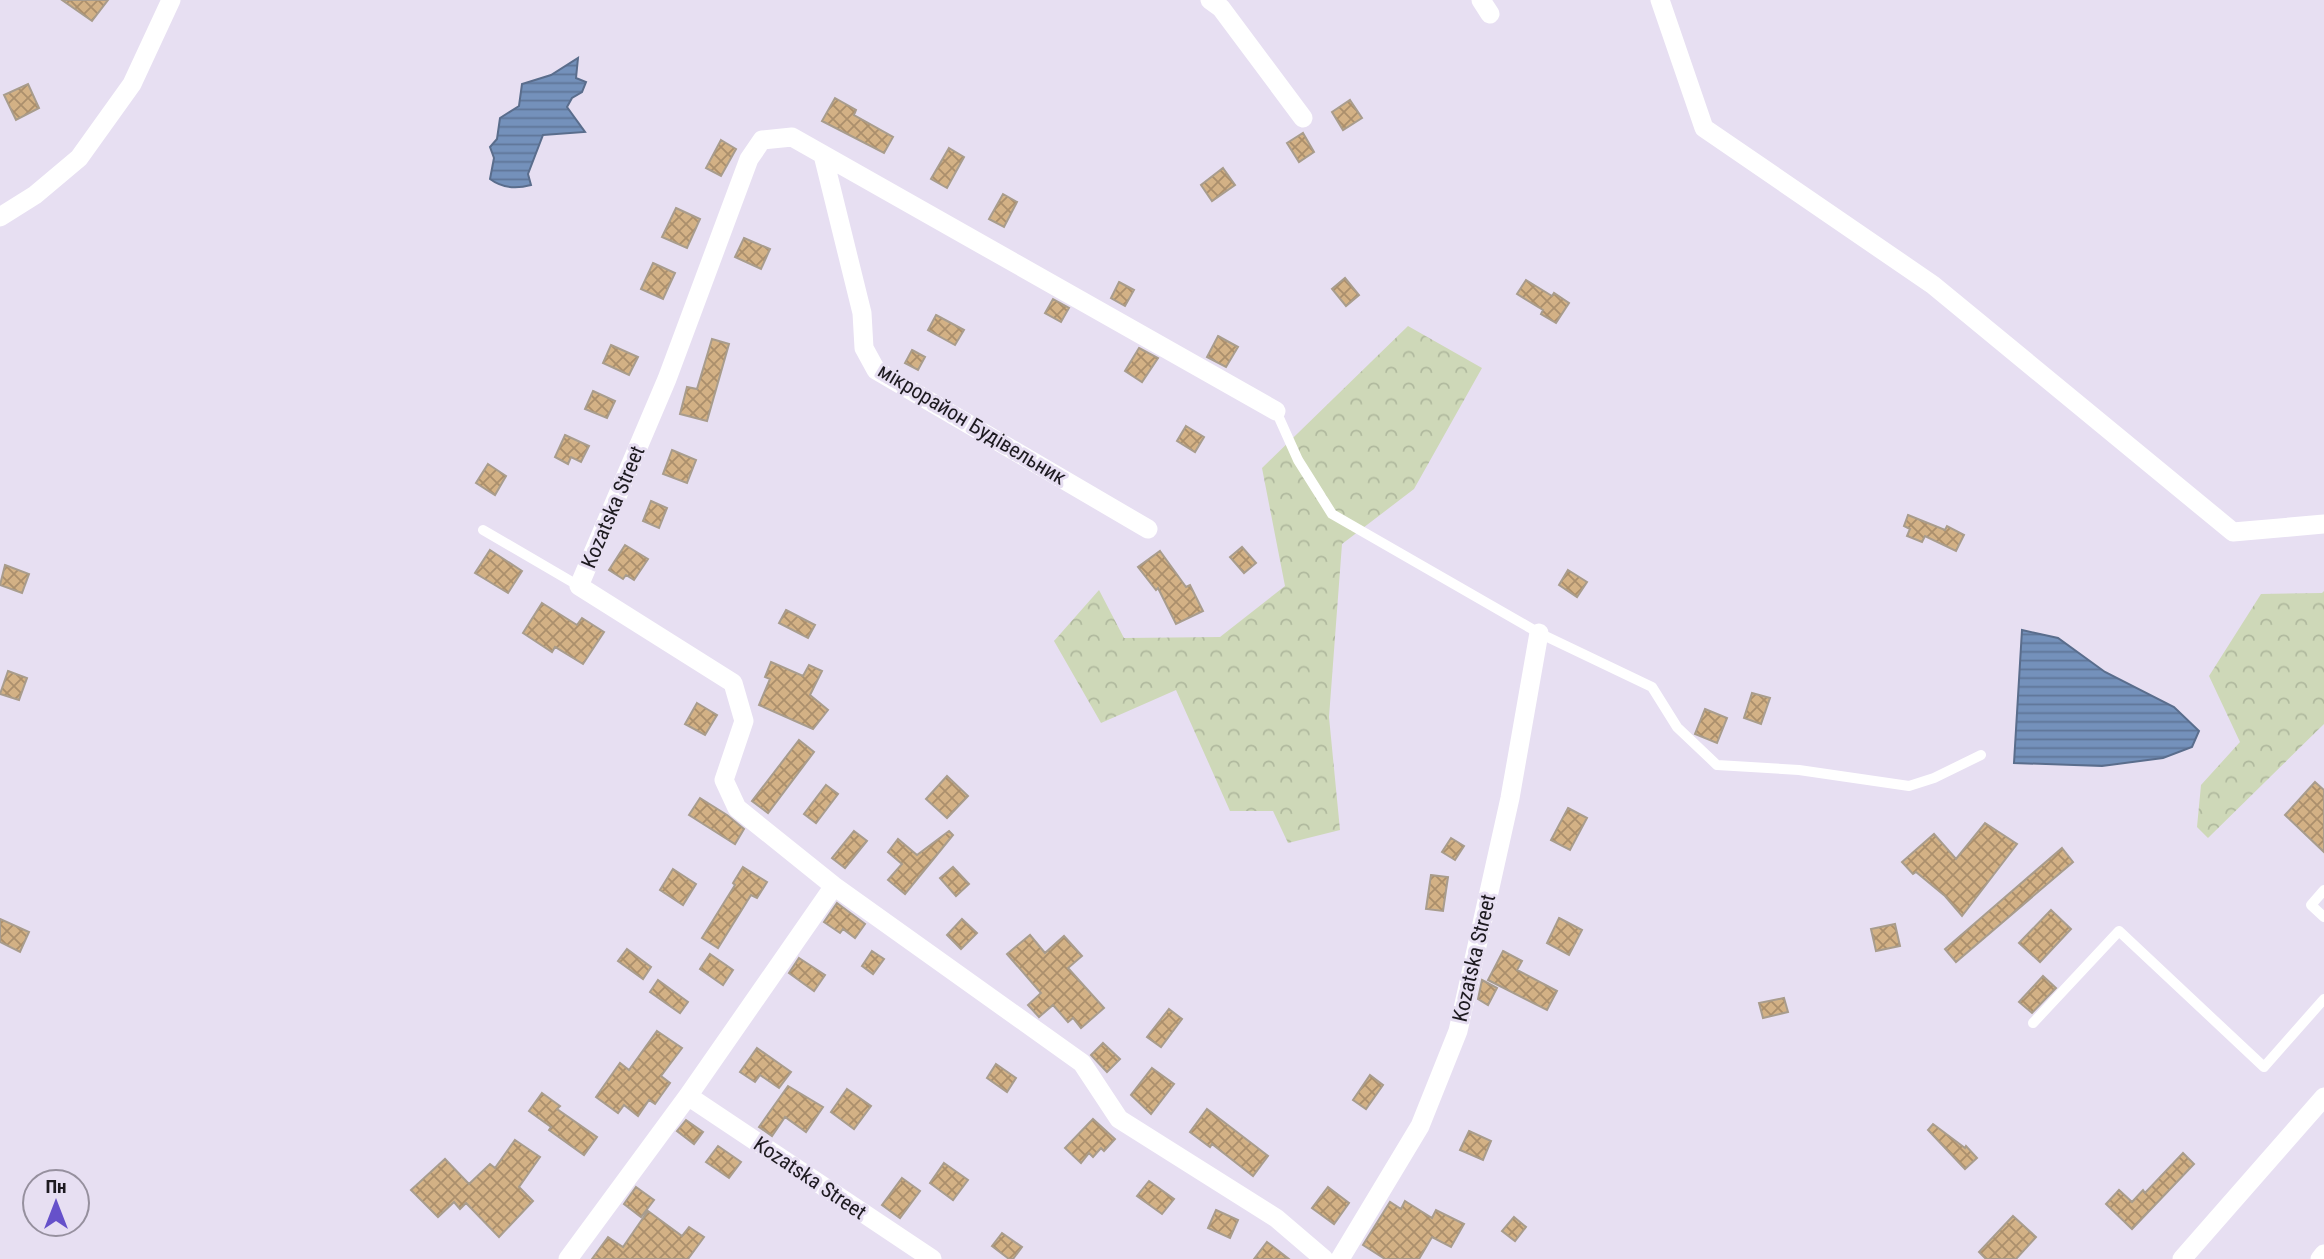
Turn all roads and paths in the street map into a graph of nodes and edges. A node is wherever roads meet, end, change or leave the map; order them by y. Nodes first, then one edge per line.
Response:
1 (171, 0) edge
2 (1210, 0) edge
3 (1660, 0) edge
4 (1303, 118) dead end
5 (822, 155) junction
6 (0, 217) edge
7 (1276, 411) joint
8 (2324, 524) edge
9 (1148, 529) dead end
10 (483, 530) dead end
11 (579, 586) junction
12 (1539, 633) junction
13 (1981, 755) dead end
14 (834, 886) junction
15 (2324, 890) edge
16 (2324, 917) edge
17 (2324, 999) edge
18 (2033, 1023) dead end
19 (688, 1096) junction
20 (2324, 1097) edge
21 (2324, 1254) edge
22 (568, 1259) edge
23 (932, 1259) edge
24 (1324, 1259) edge
25 (1340, 1259) edge
26 (2182, 1259) edge
27 (2320, 1259) edge

1 - 6 street
2 - 4 street
3 - 8 street
5 - 7 street
5 - 9 street, мікрорайон Будівельник
5 - 11 street, Kozatska Street
7 - 12 lane
10 - 11 lane
11 - 14 street, Kozatska Street
12 - 13 lane
12 - 25 street, Kozatska Street
14 - 19 street
14 - 24 street, Kozatska Street
15 - 16 lane
17 - 18 lane
19 - 22 street
19 - 23 street, Kozatska Street
20 - 26 street
21 - 27 street

